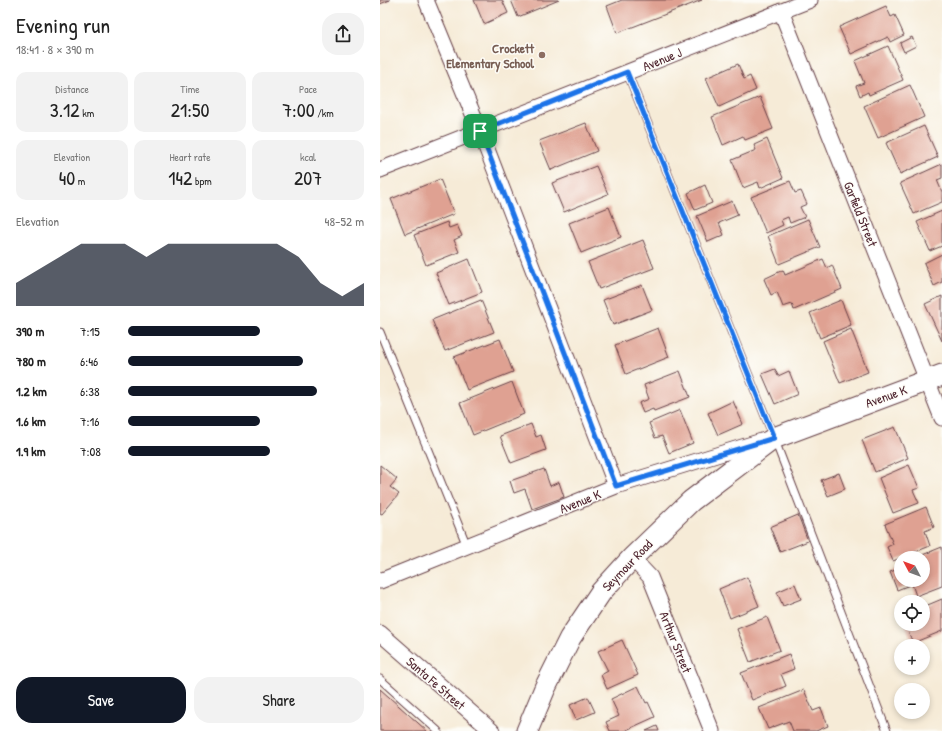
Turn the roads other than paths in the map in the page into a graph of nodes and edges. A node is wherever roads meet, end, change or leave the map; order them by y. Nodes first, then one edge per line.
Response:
1 (426, 0) edge
2 (810, 0) edge
3 (780, 11) junction
4 (627, 72) junction
5 (480, 131) junction
6 (380, 170) edge
7 (380, 332) edge
8 (935, 378) edge
9 (942, 418) edge
10 (774, 438) junction
11 (616, 486) junction
12 (467, 546) junction
13 (632, 558) junction
14 (380, 581) edge
15 (380, 633) edge
16 (380, 679) edge
17 (438, 731) edge
18 (492, 731) edge
19 (527, 731) edge
20 (712, 731) edge
21 (887, 731) edge

1 - 5 street
2 - 3 street, Avenue J
3 - 4 street, Avenue J
3 - 8 street, Garfield Street
4 - 5 street, Avenue J
4 - 10 lane
5 - 6 street, Avenue J
5 - 11 street
7 - 12 lane
8 - 9 street, Garfield Street
8 - 10 street, Avenue K
10 - 11 street, Avenue K
10 - 13 street, Seymour Road
10 - 21 lane
11 - 12 street, Avenue K
12 - 14 street, Avenue K
13 - 19 street, Seymour Road
13 - 20 street, Arthur Street
15 - 18 street, Santa Fe Street
16 - 17 lane

